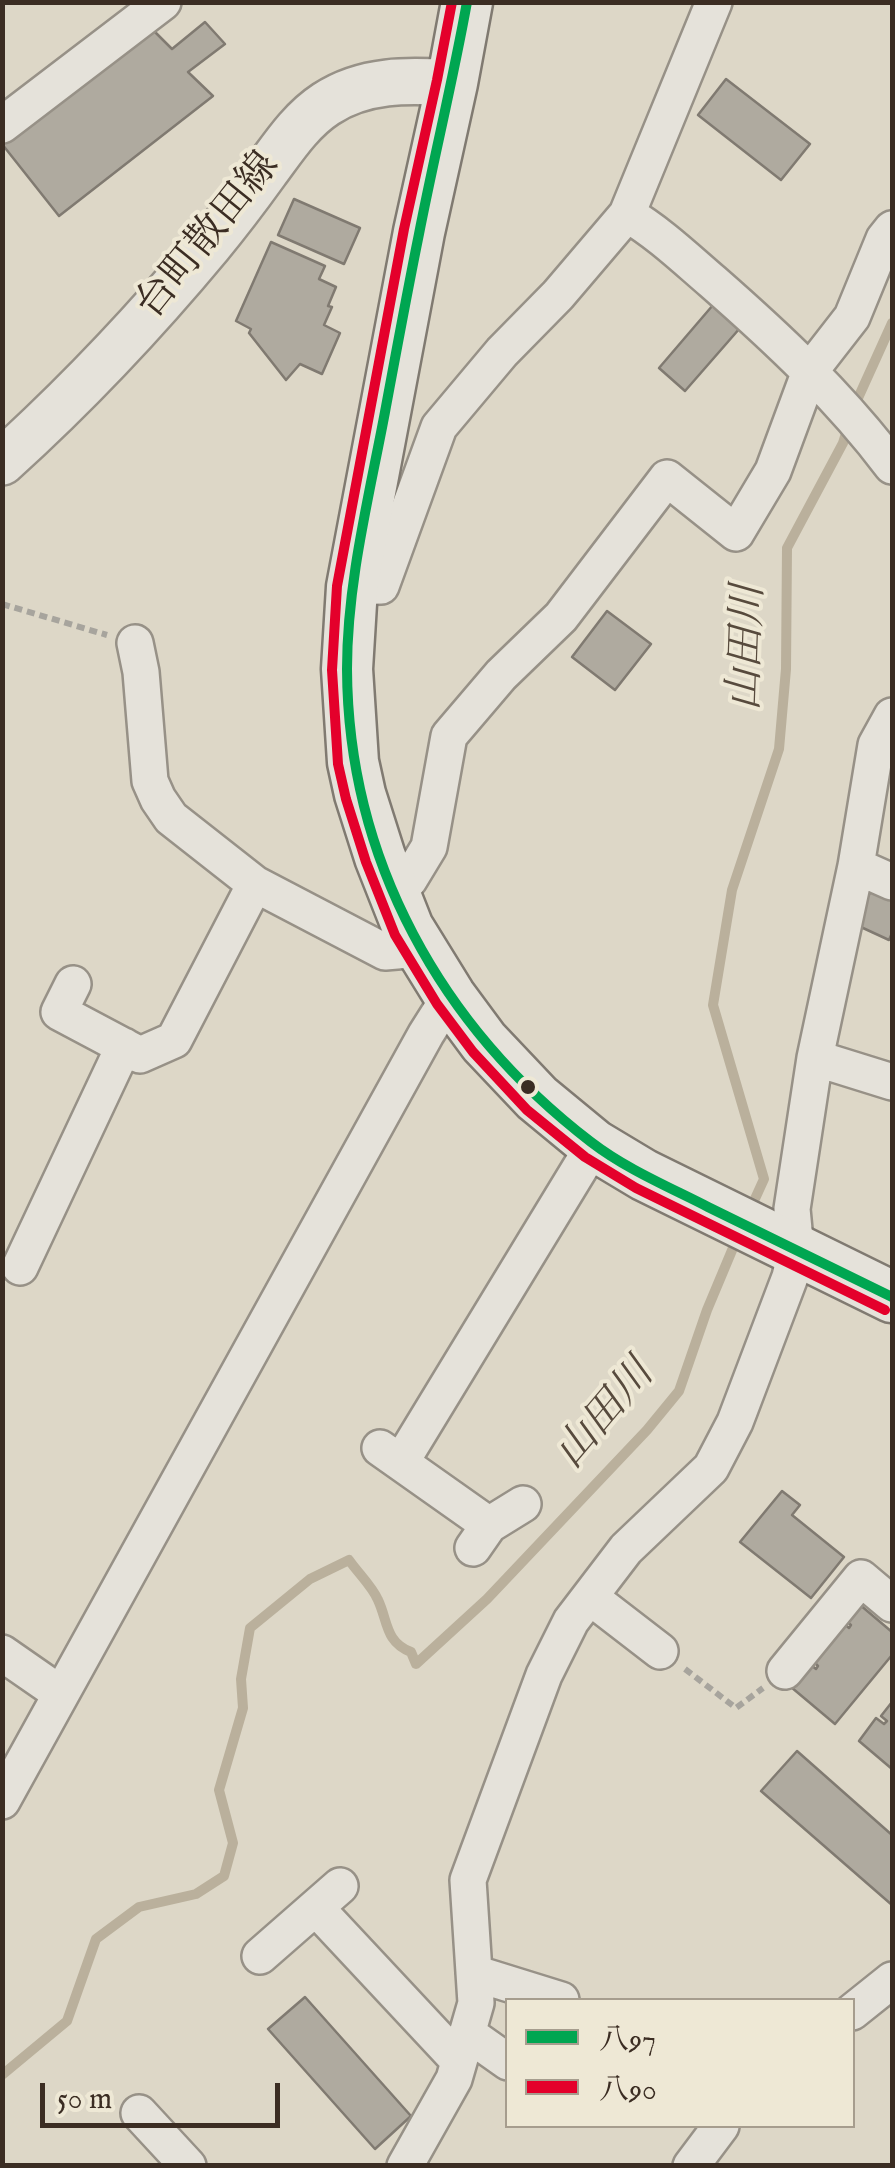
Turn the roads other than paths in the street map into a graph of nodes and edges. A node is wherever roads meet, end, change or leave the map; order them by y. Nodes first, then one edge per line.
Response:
1 (163, 2) edge
2 (466, 2) edge
3 (714, 2) edge
4 (452, 82) junction
5 (2, 125) edge
6 (628, 214) junction
7 (892, 229) edge
8 (810, 371) junction
9 (2, 462) edge
10 (892, 466) edge
11 (352, 587) junction
12 (135, 643) road end
13 (892, 716) edge
14 (856, 866) junction
15 (892, 882) edge
16 (254, 884) junction
17 (394, 894) junction
18 (420, 949) junction
19 (73, 984) dead end
20 (450, 996) junction
21 (124, 1046) junction
22 (815, 1058) junction
23 (892, 1082) edge
24 (594, 1145) junction
25 (796, 1250) junction
26 (20, 1267) dead end
27 (892, 1297) edge
28 (523, 1504) dead end
29 (590, 1596) junction
30 (892, 1604) edge
31 (660, 1650) road end
32 (2, 1653) edge
33 (785, 1671) road end
34 (61, 1694) junction
35 (2, 1800) edge
36 (260, 1956) dead end
37 (474, 1973) junction
38 (892, 1980) edge
39 (555, 1998) edge
40 (855, 2010) edge
41 (463, 2047) junction
42 (505, 2061) edge
43 (139, 2113) dead end
44 (720, 2128) edge
45 (188, 2166) edge
46 (405, 2166) edge
47 (691, 2166) edge

1 - 5 street
2 - 4 main road
3 - 6 street
4 - 9 street, 台町散田線
4 - 11 main road
6 - 8 street
6 - 11 street
7 - 8 street
8 - 10 street
8 - 17 street
11 - 17 main road
12 - 16 street
13 - 14 street
14 - 15 street
14 - 22 street
16 - 18 street
16 - 21 street
17 - 18 main road
18 - 20 main road
19 - 21 street
20 - 24 main road
20 - 34 street
21 - 26 street
22 - 23 street
22 - 25 street
24 - 25 main road
24 - 28 street
25 - 27 main road
25 - 29 street
29 - 31 street
29 - 37 street
30 - 33 street
32 - 34 street
34 - 35 street
36 - 41 street
37 - 39 street
37 - 41 street
38 - 40 street
41 - 42 street
41 - 46 street
43 - 45 street
44 - 47 street

